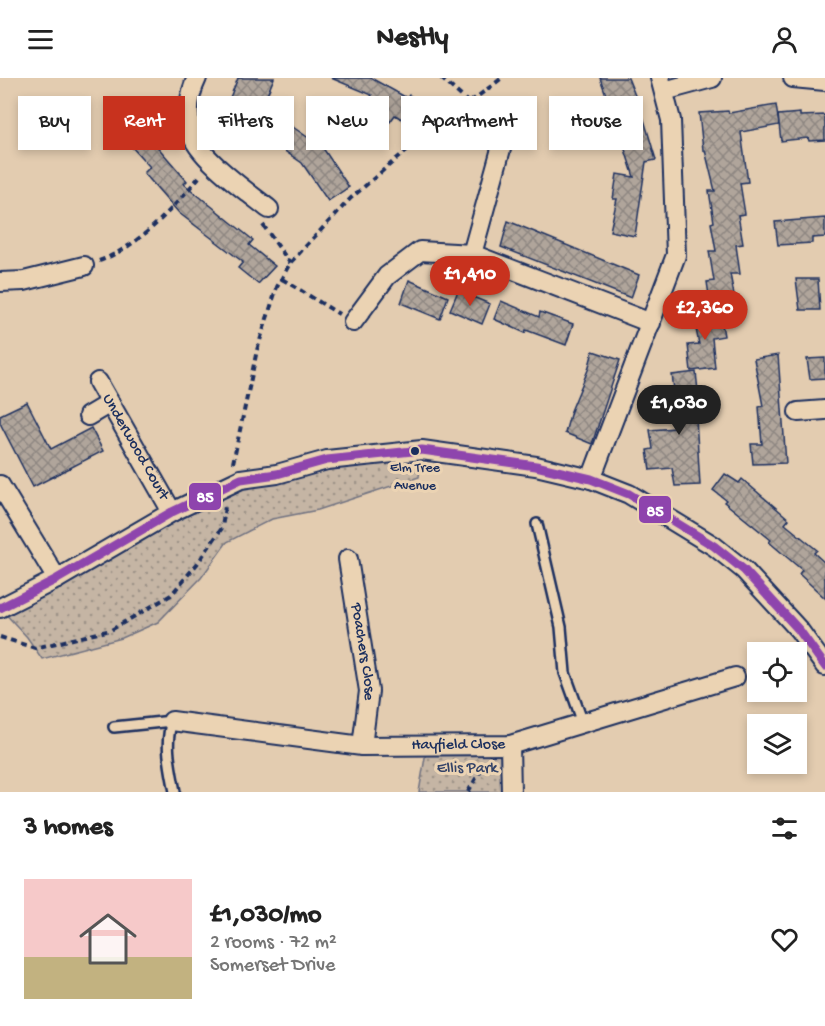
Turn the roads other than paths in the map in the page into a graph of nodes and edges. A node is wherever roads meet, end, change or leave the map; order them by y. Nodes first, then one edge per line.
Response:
1 (197, 78) edge
2 (712, 78) edge
3 (793, 78) edge
4 (825, 81) edge
5 (662, 84) edge
6 (501, 150) edge
7 (269, 209) road end
8 (472, 254) junction
9 (84, 266) road end
10 (0, 282) edge
11 (353, 322) road end
12 (651, 323) junction
13 (98, 382) dead end
14 (110, 403) junction
15 (825, 410) edge
16 (798, 412) dead end
17 (88, 416) dead end
18 (591, 479) junction
19 (0, 484) edge
20 (172, 512) junction
21 (537, 524) dead end
22 (348, 559) dead end
23 (57, 579) junction
24 (0, 608) edge
25 (825, 666) edge
26 (735, 677) dead end
27 (172, 722) junction
28 (583, 723) junction
29 (114, 727) dead end
30 (503, 745) junction
31 (362, 746) junction
32 (175, 792) edge
33 (511, 792) edge

1 - 7 street
2 - 5 street
3 - 4 street
5 - 12 street
6 - 8 street
8 - 11 street
8 - 12 street
9 - 10 street
12 - 18 street
13 - 14 street, Underwood Court
14 - 17 street
14 - 20 street, Underwood Court
15 - 16 street
18 - 20 street
18 - 25 street
19 - 23 street
20 - 23 street
21 - 28 lane
22 - 31 street, Poachers Close
23 - 24 street
26 - 28 street, Hayfield Close
27 - 29 lane
27 - 31 street, Hayfield Close
27 - 32 lane
28 - 30 street, Hayfield Close
30 - 31 street, Hayfield Close
30 - 33 street

